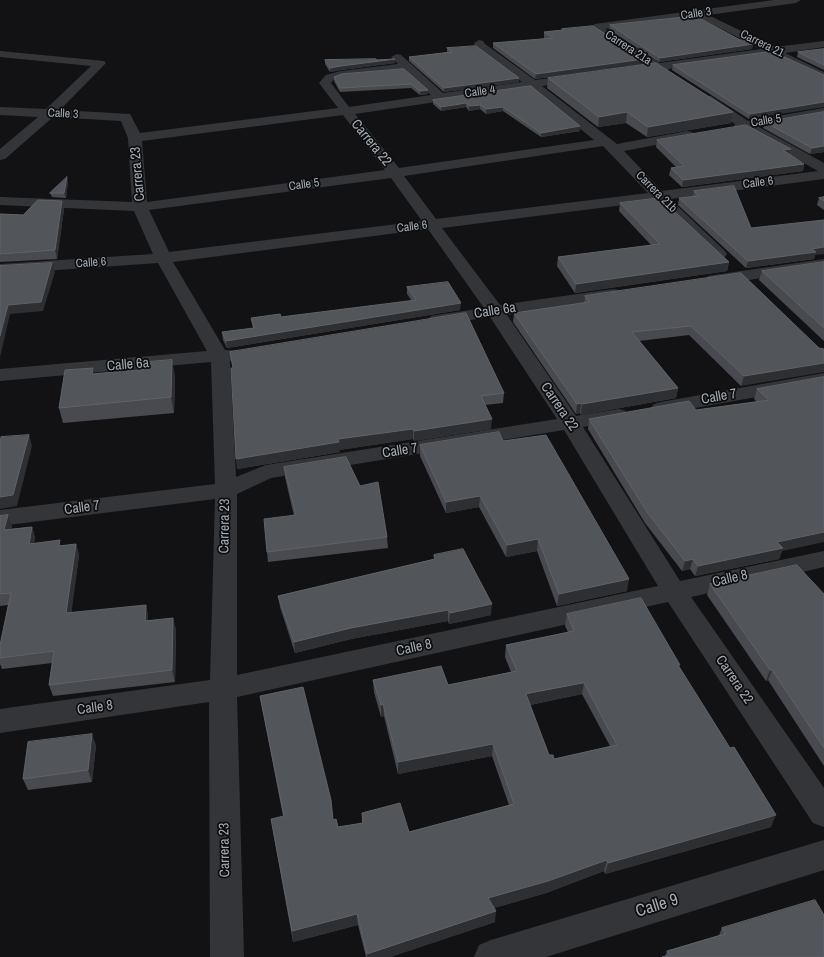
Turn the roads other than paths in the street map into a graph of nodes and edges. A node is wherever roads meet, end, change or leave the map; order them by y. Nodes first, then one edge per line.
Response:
1 (796, 0) edge
2 (699, 14) junction
3 (595, 27) joint
4 (479, 43) dead end
5 (824, 44) edge
6 (776, 51) junction
7 (0, 54) edge
8 (657, 67) junction
9 (618, 72) edge
10 (670, 75) edge
11 (587, 76) edge
12 (824, 76) edge
13 (532, 84) junction
14 (696, 92) edge
15 (441, 98) junction
16 (0, 111) edge
17 (346, 111) junction
18 (824, 112) edge
19 (50, 113) junction
20 (126, 117) joint
21 (746, 125) junction
22 (731, 128) edge
23 (700, 133) edge
24 (135, 138) junction
25 (610, 145) junction
26 (0, 156) edge
27 (824, 170) edge
28 (395, 173) junction
29 (824, 175) edge
30 (659, 196) junction
31 (0, 201) edge
32 (140, 207) junction
33 (433, 225) junction
34 (163, 258) junction
35 (824, 264) edge
36 (0, 269) edge
37 (747, 281) junction
38 (696, 282) edge
39 (626, 292) edge
40 (495, 311) junction
41 (424, 323) edge
42 (251, 352) edge
43 (220, 357) junction
44 (0, 375) edge
45 (824, 379) edge
46 (571, 424) junction
47 (226, 490) junction
48 (0, 518) edge
49 (824, 559) edge
50 (674, 592) junction
51 (222, 689) junction
52 (0, 721) edge
53 (824, 813) edge
54 (824, 855) edge
55 (227, 957) edge
56 (491, 957) edge

1 - 2 street, Calle 3
2 - 3 street, Calle 3
2 - 6 street, Carrera 21
3 - 8 street, Carrera 21a
4 - 13 street, Carrera 21b
5 - 6 street
6 - 8 street
6 - 12 street, Carrera 21
7 - 19 street
8 - 9 street
8 - 10 street, Carrera 21a
11 - 13 street, Calle 4
13 - 15 street, Calle 4
13 - 25 street, Carrera 21b
14 - 21 street
15 - 17 street, Calle 4
15 - 17 street, Carrera 22
16 - 19 street, Calle 3
17 - 24 street, Calle 4
17 - 28 street, Carrera 22
18 - 21 street, Calle 5
19 - 20 street, Calle 3
19 - 26 street
20 - 24 street, Carrera 23
21 - 22 street, Calle 5
21 - 27 street
23 - 25 street, Calle 5
24 - 32 street, Carrera 23
25 - 28 street, Calle 5
25 - 30 street, Carrera 21b
28 - 32 street, Calle 5
28 - 33 street, Carrera 22
29 - 30 street, Calle 6
30 - 33 street, Calle 6
30 - 37 street, Carrera 21b
31 - 32 street, Calle 5
32 - 34 street, Carrera 23
33 - 34 street, Calle 6
33 - 40 street, Carrera 22
34 - 36 street, Calle 6
34 - 43 street, Carrera 23
35 - 37 street
37 - 38 street
39 - 40 street, Calle 6a
40 - 41 street, Calle 6a
40 - 46 street, Carrera 22
42 - 43 street, Calle 6a
43 - 44 street, Calle 6a
43 - 47 street, Carrera 23
45 - 46 street, Calle 7
46 - 47 street, Calle 7
46 - 50 street, Carrera 22
47 - 48 street, Calle 7
47 - 51 street, Carrera 23
49 - 50 street, Calle 8
50 - 51 street, Calle 8
50 - 53 street, Carrera 22
51 - 52 street, Calle 8
51 - 55 street, Carrera 23
54 - 56 street, Calle 9

